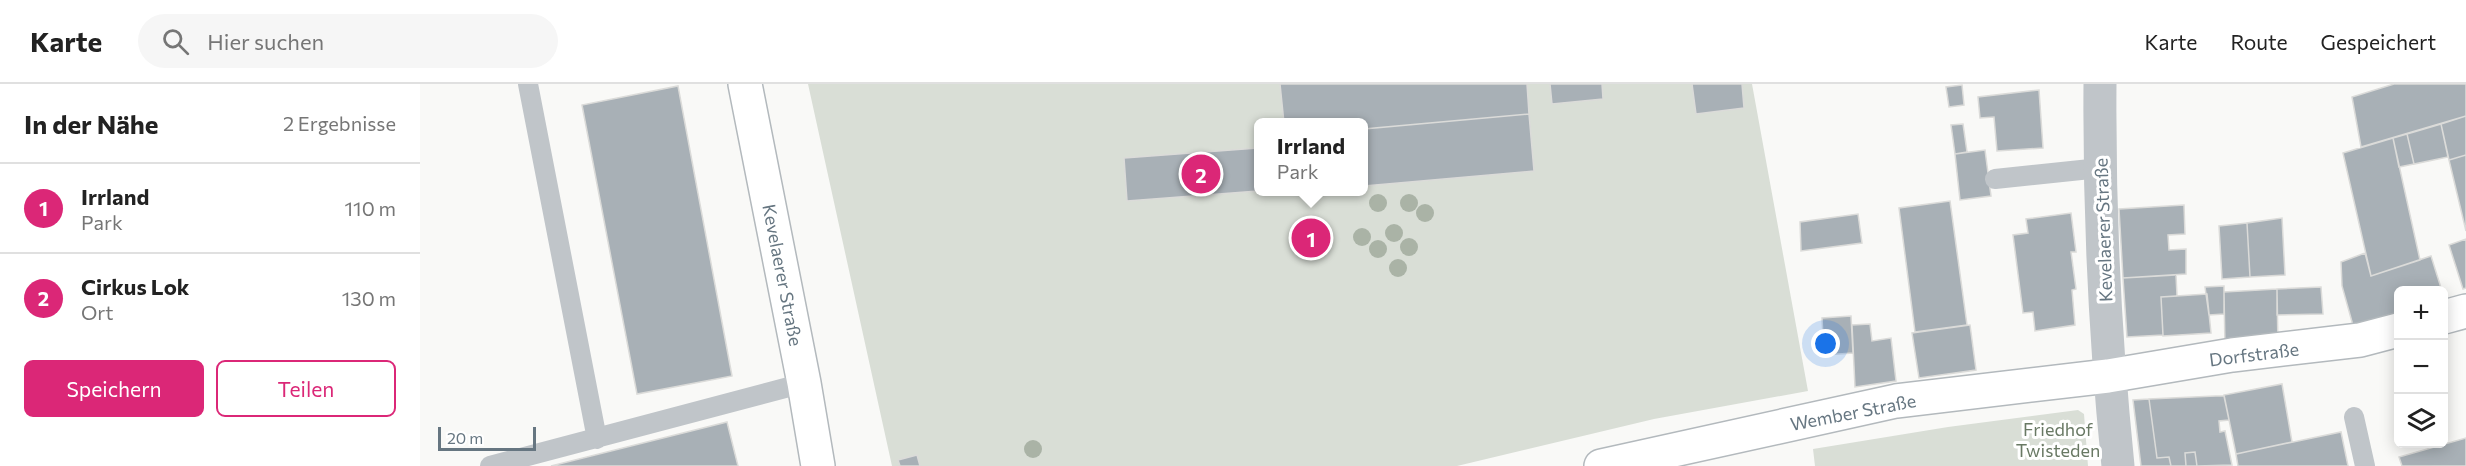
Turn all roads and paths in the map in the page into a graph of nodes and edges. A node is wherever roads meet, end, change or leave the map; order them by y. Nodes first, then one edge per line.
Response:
1 (528, 84) edge
2 (746, 84) edge
3 (2100, 84) edge
4 (2100, 168) junction
5 (1995, 179) dead end
6 (2466, 311) edge
7 (2448, 316) edge
8 (2394, 331) edge
9 (2108, 376) junction
10 (804, 383) junction
11 (2354, 417) dead end
12 (597, 439) junction
13 (511, 464) edge
14 (490, 466) edge
15 (818, 466) edge
16 (1601, 466) edge
17 (2118, 466) edge
18 (2365, 466) edge

1 - 12 lane
2 - 10 main road, Kevelaerer Straße
3 - 4 street, Kevelaerer Straße
4 - 5 lane
4 - 9 street, Kevelaerer Straße
6 - 7 main road
8 - 9 main road, Dorfstraße
9 - 16 main road, Wember Straße
9 - 17 street, Kevelaerer Straße
10 - 12 lane
10 - 15 main road, Kevelaerer Straße
11 - 18 lane
12 - 13 lane
13 - 14 lane

